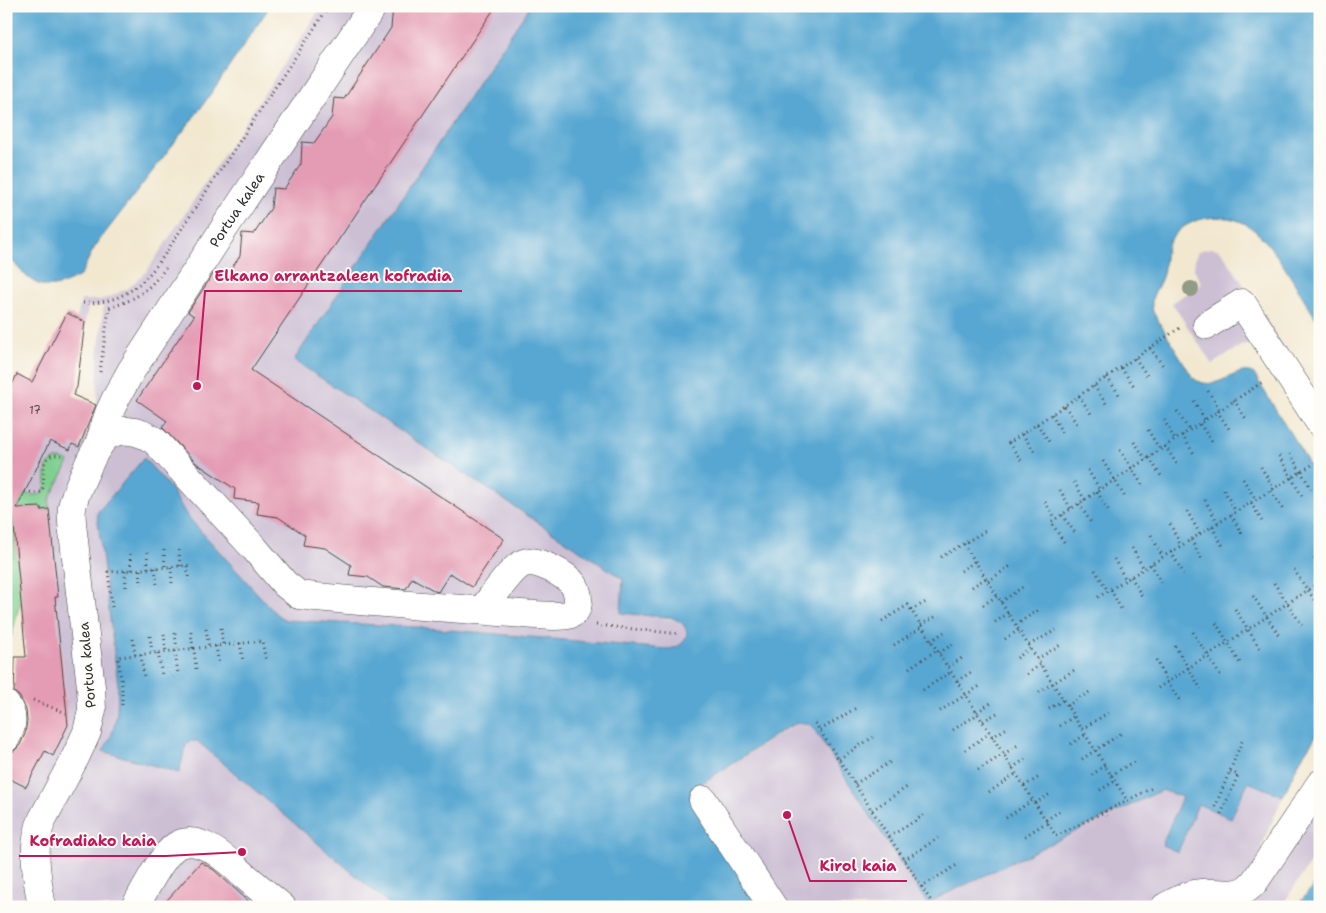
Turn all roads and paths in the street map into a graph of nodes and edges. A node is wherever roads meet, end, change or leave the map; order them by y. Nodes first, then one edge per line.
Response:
1 (329, 6) edge
2 (374, 6) edge
3 (170, 262) dead end
4 (84, 303) dead end
5 (1194, 326) joint
6 (1150, 348) junction
7 (1135, 358) junction
8 (1164, 367) dead end
9 (1121, 368) junction
10 (1107, 377) junction
11 (1148, 377) dead end
12 (1268, 378) dead end
13 (1094, 386) junction
14 (1134, 386) dead end
15 (1208, 391) dead end
16 (1079, 396) junction
17 (1120, 396) dead end
18 (1234, 400) junction
19 (1194, 401) dead end
20 (1065, 405) junction
21 (1106, 406) dead end
22 (112, 407) junction
23 (1177, 411) dead end
24 (1219, 411) junction
25 (1052, 414) junction
26 (1092, 415) dead end
27 (1246, 419) dead end
28 (1164, 420) dead end
29 (1205, 420) junction
30 (1320, 423) edge
31 (1037, 424) junction
32 (1077, 424) dead end
33 (1200, 424) junction
34 (1229, 429) dead end
35 (1148, 430) dead end
36 (1189, 430) junction
37 (1022, 434) junction
38 (1063, 435) dead end
39 (1182, 435) junction
40 (1175, 440) junction
41 (1134, 442) dead end
42 (1212, 442) dead end
43 (1050, 443) dead end
44 (1165, 446) junction
45 (98, 447) junction
46 (1120, 450) dead end
47 (1160, 450) junction
48 (1035, 452) dead end
49 (1194, 454) dead end
50 (1290, 454) dead end
51 (1279, 456) dead end
52 (70, 457) dead end
53 (1147, 458) junction
54 (1021, 460) dead end
55 (1320, 460) edge
56 (1103, 461) dead end
57 (1177, 464) dead end
58 (1261, 466) dead end
59 (1132, 468) junction
60 (1088, 470) dead end
61 (1301, 472) junction
62 (1161, 476) dead end
63 (1292, 478) junction
64 (1243, 479) dead end
65 (1115, 480) junction
66 (1074, 482) dead end
67 (1143, 486) dead end
68 (1060, 490) dead end
69 (1224, 490) dead end
70 (1272, 490) junction
71 (1312, 490) dead end
72 (25, 491) dead end
73 (1099, 491) junction
74 (1303, 498) dead end
75 (1126, 499) dead end
76 (1085, 500) junction
77 (1205, 500) dead end
78 (1256, 500) junction
79 (1045, 502) dead end
80 (1251, 503) junction
81 (1079, 504) junction
82 (1071, 509) junction
83 (1283, 510) dead end
84 (1109, 511) dead end
85 (1187, 511) dead end
86 (1236, 512) junction
87 (1062, 515) junction
88 (1231, 515) junction
89 (1056, 519) junction
90 (1218, 523) junction
91 (1263, 523) dead end
92 (1092, 524) dead end
93 (1170, 524) dead end
94 (1212, 527) junction
95 (986, 530) dead end
96 (1076, 534) dead end
97 (1200, 534) junction
98 (1151, 535) dead end
99 (1243, 536) dead end
100 (1191, 540) junction
101 (1064, 542) dead end
102 (964, 544) junction
103 (1181, 546) junction
104 (1132, 548) dead end
105 (1224, 548) dead end
106 (164, 550) dead end
107 (178, 550) dead end
108 (147, 552) dead end
109 (1171, 552) junction
110 (130, 554) dead end
111 (941, 557) dead end
112 (1163, 557) junction
113 (1314, 558) dead end
114 (1114, 559) dead end
115 (975, 561) junction
116 (1203, 561) dead end
117 (1151, 564) junction
118 (1012, 565) dead end
119 (180, 566) junction
120 (187, 566) junction
121 (192, 566) dead end
122 (1320, 566) edge
123 (171, 567) junction
124 (155, 568) junction
125 (165, 568) junction
126 (1144, 568) junction
127 (148, 569) junction
128 (132, 570) junction
129 (140, 570) junction
130 (1095, 570) dead end
131 (1294, 570) dead end
132 (125, 571) junction
133 (961, 571) dead end
134 (1184, 574) dead end
135 (1130, 577) junction
136 (987, 580) junction
137 (1126, 580) junction
138 (189, 581) dead end
139 (1320, 582) edge
140 (172, 583) dead end
141 (1274, 583) dead end
142 (1162, 584) dead end
143 (141, 585) dead end
144 (157, 585) dead end
145 (126, 586) dead end
146 (1024, 586) dead end
147 (972, 587) dead end
148 (1109, 590) junction
149 (1307, 590) junction
150 (997, 595) junction
151 (1253, 596) dead end
152 (1098, 597) dead end
153 (1143, 598) dead end
154 (926, 602) dead end
155 (1001, 602) junction
156 (1288, 603) junction
157 (983, 605) dead end
158 (112, 607) dead end
159 (1320, 608) edge
160 (1121, 609) dead end
161 (1235, 609) dead end
162 (482, 610) junction
163 (911, 610) junction
164 (1038, 610) dead end
165 (573, 613) junction
166 (1009, 613) junction
167 (935, 617) dead end
168 (1267, 617) junction
169 (882, 622) dead end
170 (995, 622) dead end
171 (1216, 623) dead end
172 (1016, 625) junction
173 (1302, 625) dead end
174 (922, 626) junction
175 (221, 628) dead end
176 (206, 629) dead end
177 (1248, 629) junction
178 (1019, 630) junction
179 (1056, 630) dead end
180 (191, 632) dead end
181 (944, 632) dead end
182 (1193, 632) dead end
183 (175, 633) dead end
184 (164, 634) dead end
185 (680, 634) dead end
186 (150, 636) dead end
187 (1280, 638) dead end
188 (134, 639) dead end
189 (1006, 639) dead end
190 (931, 641) junction
191 (240, 643) junction
192 (1227, 643) junction
193 (953, 644) dead end
194 (1062, 644) dead end
195 (223, 645) junction
196 (894, 645) dead end
197 (216, 646) junction
198 (1175, 646) dead end
199 (209, 647) junction
200 (1030, 647) junction
201 (193, 649) junction
202 (1261, 650) dead end
203 (176, 651) junction
204 (938, 651) junction
205 (166, 652) junction
206 (152, 653) junction
207 (158, 653) junction
208 (135, 655) junction
209 (141, 655) junction
210 (1208, 656) junction
211 (962, 658) dead end
212 (1017, 658) dead end
213 (1037, 659) junction
214 (1156, 660) dead end
215 (243, 661) dead end
216 (266, 661) dead end
217 (1240, 663) dead end
218 (1041, 664) junction
219 (219, 665) dead end
220 (948, 667) junction
221 (909, 668) dead end
222 (1188, 668) junction
223 (196, 669) dead end
224 (1076, 669) dead end
225 (973, 671) dead end
226 (951, 672) junction
227 (178, 674) dead end
228 (1027, 674) dead end
229 (162, 676) dead end
230 (1221, 676) dead end
231 (144, 677) dead end
232 (956, 681) junction
233 (1167, 682) junction
234 (1053, 683) junction
235 (980, 686) dead end
236 (1158, 688) dead end
237 (1201, 689) dead end
238 (924, 690) dead end
239 (1091, 691) dead end
240 (1039, 692) dead end
241 (966, 695) junction
242 (1064, 700) junction
243 (19, 702) edge
244 (1180, 702) dead end
245 (991, 703) dead end
246 (122, 705) dead end
247 (1067, 706) junction
248 (856, 708) dead end
249 (1049, 709) dead end
250 (940, 711) dead end
251 (999, 712) dead end
252 (977, 713) junction
253 (1108, 713) dead end
254 (1074, 716) junction
255 (983, 722) junction
256 (90, 723) junction
257 (815, 723) dead end
258 (1060, 726) dead end
259 (1006, 728) dead end
260 (1082, 729) junction
261 (820, 730) junction
262 (953, 730) dead end
263 (1122, 733) dead end
264 (991, 735) junction
265 (1085, 735) junction
266 (873, 737) dead end
267 (6, 738) edge
268 (1243, 739) dead end
269 (1071, 744) dead end
270 (1018, 745) dead end
271 (965, 750) dead end
272 (1095, 750) junction
273 (1003, 754) junction
274 (1027, 758) dead end
275 (839, 759) junction
276 (1082, 759) dead end
277 (1137, 760) dead end
278 (890, 762) dead end
279 (1105, 766) junction
280 (1012, 768) junction
281 (978, 770) dead end
282 (1229, 771) junction
283 (1016, 774) junction
284 (1092, 775) dead end
285 (1111, 775) junction
286 (1041, 776) dead end
287 (1115, 781) junction
288 (855, 784) junction
289 (1320, 784) edge
290 (1024, 786) junction
291 (907, 787) dead end
292 (1152, 788) dead end
293 (1100, 790) dead end
294 (989, 792) dead end
295 (1050, 794) dead end
296 (703, 800) dead end
297 (1127, 800) junction
298 (1034, 801) junction
299 (1214, 807) dead end
300 (872, 810) junction
301 (1060, 811) dead end
302 (1105, 812) junction
303 (1221, 814) dead end
304 (924, 815) dead end
305 (1107, 816) dead end
306 (1006, 818) dead end
307 (1046, 821) junction
308 (1025, 836) dead end
309 (889, 837) junction
310 (938, 838) dead end
311 (904, 860) junction
312 (957, 865) dead end
313 (921, 887) junction
314 (931, 901) dead end
315 (140, 904) edge
316 (42, 907) edge
317 (282, 907) edge
318 (773, 907) edge
319 (1165, 907) edge

1 - 4 path
2 - 22 street, Portua kalea
3 - 22 path
5 - 6 path
5 - 30 street
6 - 7 path
6 - 8 path
7 - 9 path
7 - 11 path
9 - 10 path
9 - 14 path
10 - 13 path
10 - 17 path
12 - 18 path
13 - 16 path
13 - 21 path
15 - 24 path
16 - 20 path
16 - 26 path
18 - 24 path
18 - 27 path
19 - 29 path
20 - 25 path
20 - 32 path
22 - 45 street, Portua kalea
23 - 36 path
24 - 29 path
24 - 34 path
25 - 31 path
25 - 38 path
28 - 40 path
29 - 33 path
31 - 37 path
31 - 43 path
33 - 36 path
33 - 42 path
35 - 47 path
36 - 39 path
37 - 48 path
37 - 54 path
39 - 40 path
39 - 49 path
40 - 44 path
41 - 53 path
44 - 47 path
44 - 57 path
45 - 162 street, Portua kalea
45 - 256 street, Portua kalea
46 - 59 path
47 - 53 path
50 - 61 path
51 - 63 path
52 - 72 path
53 - 59 path
53 - 62 path
55 - 61 path
56 - 65 path
58 - 70 path
59 - 65 path
59 - 67 path
60 - 73 path
61 - 63 path
61 - 71 path
63 - 70 path
63 - 74 path
64 - 78 path
65 - 73 path
65 - 75 path
66 - 76 path
68 - 82 path
69 - 86 path
70 - 78 path
70 - 83 path
73 - 76 path
73 - 84 path
76 - 81 path
77 - 90 path
78 - 80 path
79 - 89 path
80 - 86 path
80 - 91 path
81 - 82 path
81 - 92 path
82 - 87 path
85 - 97 path
86 - 88 path
87 - 89 path
87 - 96 path
88 - 90 path
88 - 99 path
89 - 101 path
90 - 94 path
93 - 103 path
94 - 97 path
94 - 105 path
95 - 102 path
97 - 100 path
98 - 112 path
100 - 103 path
100 - 116 path
102 - 111 path
102 - 115 path
103 - 109 path
104 - 126 path
106 - 125 path
107 - 119 path
108 - 127 path
109 - 112 path
109 - 134 path
110 - 128 path
112 - 117 path
113 - 122 path
114 - 137 path
115 - 133 path
115 - 136 path
117 - 126 path
117 - 142 path
118 - 136 path
119 - 120 path
119 - 123 path
120 - 121 path
120 - 138 path
123 - 125 path
123 - 140 path
124 - 125 path
124 - 127 path
124 - 144 path
126 - 135 path
127 - 129 path
128 - 129 path
128 - 132 path
129 - 143 path
130 - 148 path
131 - 149 path
132 - 145 path
132 - 158 path
135 - 137 path
135 - 153 path
136 - 147 path
136 - 150 path
137 - 148 path
139 - 149 path
141 - 156 path
146 - 155 path
148 - 152 path
148 - 160 path
149 - 156 path
149 - 159 path
150 - 155 path
150 - 157 path
151 - 168 path
154 - 163 path
155 - 166 path
156 - 168 path
156 - 173 path
161 - 177 path
162 - 165 street, Portua kalea
162 - 165 street
163 - 169 path
163 - 174 path
164 - 172 path
165 - 185 path
166 - 170 path
166 - 172 path
167 - 174 path
168 - 177 path
168 - 187 path
171 - 192 path
172 - 178 path
174 - 190 path
174 - 196 path
175 - 195 path
176 - 199 path
177 - 192 path
177 - 202 path
178 - 189 path
178 - 200 path
179 - 200 path
180 - 201 path
181 - 190 path
182 - 210 path
183 - 203 path
184 - 205 path
186 - 206 path
188 - 208 path
190 - 204 path
191 - 195 path
191 - 215 path
191 - 216 path
192 - 210 path
192 - 217 path
193 - 204 path
194 - 213 path
195 - 197 path
197 - 199 path
197 - 219 path
198 - 222 path
199 - 201 path
200 - 212 path
200 - 213 path
201 - 203 path
201 - 223 path
203 - 205 path
203 - 227 path
204 - 220 path
204 - 221 path
205 - 207 path
206 - 207 path
206 - 209 path
207 - 229 path
208 - 209 path
208 - 246 path
209 - 231 path
210 - 222 path
210 - 230 path
211 - 220 path
213 - 218 path
214 - 233 path
218 - 228 path
218 - 234 path
220 - 226 path
222 - 233 path
222 - 237 path
224 - 234 path
225 - 232 path
226 - 232 path
226 - 238 path
232 - 241 path
233 - 236 path
233 - 244 path
234 - 240 path
234 - 242 path
235 - 241 path
239 - 247 path
241 - 250 path
241 - 252 path
242 - 247 path
242 - 249 path
243 - 256 path
243 - 267 street
245 - 252 path
247 - 254 path
248 - 261 path
251 - 255 path
252 - 255 path
252 - 262 path
253 - 260 path
254 - 258 path
254 - 260 path
255 - 264 path
256 - 316 street, Portua kalea
257 - 261 path
259 - 264 path
260 - 265 path
261 - 275 path
263 - 272 path
264 - 271 path
264 - 273 path
265 - 269 path
265 - 272 path
266 - 275 path
268 - 282 path
270 - 273 path
272 - 276 path
272 - 279 path
273 - 280 path
273 - 281 path
274 - 280 path
275 - 288 path
277 - 285 path
278 - 288 path
279 - 284 path
279 - 285 path
280 - 283 path
282 - 299 path
282 - 303 path
283 - 290 path
283 - 294 path
285 - 287 path
286 - 290 path
287 - 293 path
287 - 297 path
288 - 300 path
289 - 319 street
290 - 298 path
291 - 300 path
292 - 297 path
295 - 298 path
296 - 318 street
297 - 302 path
298 - 306 path
298 - 307 path
300 - 309 path
301 - 307 path
302 - 305 path
302 - 307 path
304 - 309 path
307 - 308 path
309 - 311 path
310 - 311 path
311 - 313 path
312 - 313 path
313 - 314 path
315 - 317 street

